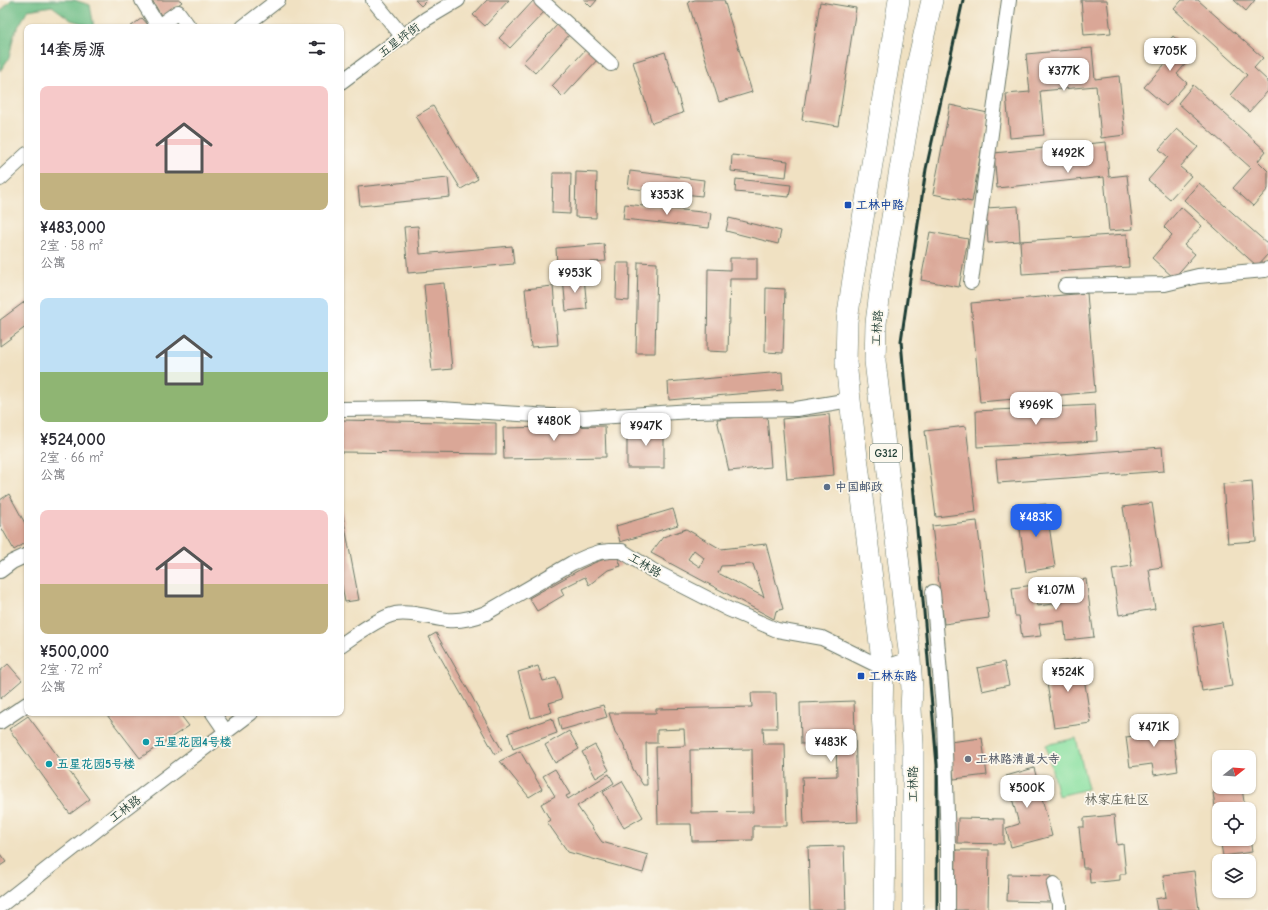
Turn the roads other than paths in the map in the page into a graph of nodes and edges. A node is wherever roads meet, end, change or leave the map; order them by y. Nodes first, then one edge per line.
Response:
1 (142, 0) edge
2 (278, 0) edge
3 (373, 0) edge
4 (458, 0) edge
5 (541, 0) edge
6 (899, 0) edge
7 (932, 0) edge
8 (1009, 0) edge
9 (156, 24) edge
10 (162, 24) edge
11 (187, 24) edge
12 (247, 24) edge
13 (403, 36) junction
14 (611, 64) dead end
15 (344, 80) edge
16 (24, 157) edge
17 (0, 180) edge
18 (1268, 269) edge
19 (971, 282) dead end
20 (1065, 286) dead end
21 (850, 400) junction
22 (344, 409) edge
23 (24, 556) edge
24 (0, 571) edge
25 (933, 592) dead end
26 (344, 643) edge
27 (910, 659) junction
28 (883, 668) junction
29 (24, 706) edge
30 (214, 716) edge
31 (247, 716) edge
32 (0, 722) edge
33 (226, 732) junction
34 (1054, 884) dead end
35 (0, 906) edge
36 (884, 910) edge
37 (913, 910) edge
38 (948, 910) edge
39 (1058, 910) edge

1 - 9 street
2 - 12 street
3 - 13 street
4 - 13 street, 五星坪街
5 - 14 street
6 - 21 highway, G312
7 - 27 highway, 工林路 / G312
8 - 19 street
10 - 11 street
13 - 15 street, 五星坪街
16 - 17 street
18 - 20 street
21 - 22 street
21 - 28 highway, G312
23 - 24 street
25 - 38 street
26 - 28 street, 工林路
27 - 28 street
27 - 37 highway, 工林路 / G312
28 - 36 highway, G312
29 - 32 street
30 - 33 street
31 - 33 street, 工林路
33 - 35 street, 工林路
34 - 39 street

